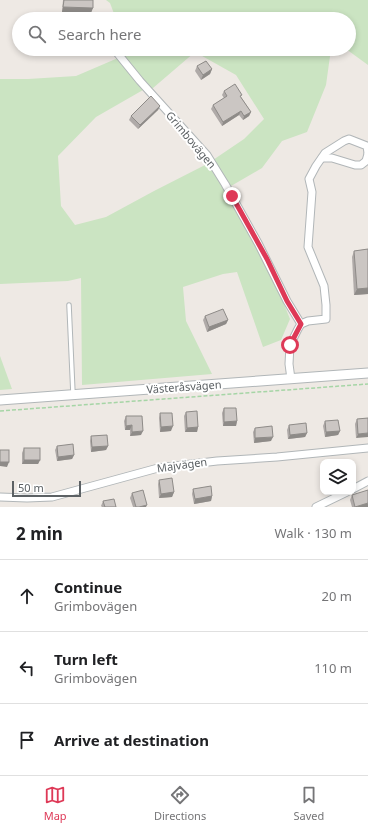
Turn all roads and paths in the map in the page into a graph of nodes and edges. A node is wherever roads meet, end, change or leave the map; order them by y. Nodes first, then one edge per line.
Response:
1 (120, 56) edge
2 (368, 153) edge
3 (322, 158) junction
4 (69, 306) dead end
5 (301, 324) junction
6 (368, 373) edge
7 (291, 379) junction
8 (368, 384) edge
9 (73, 395) junction
10 (0, 400) edge
11 (0, 411) edge
12 (368, 448) edge
13 (368, 481) edge
14 (356, 487) edge
15 (341, 495) edge
16 (0, 497) edge
17 (316, 507) edge

1 - 5 street, Grimbovägen
2 - 3 street
2 - 3 street
3 - 5 street
4 - 9 lane
5 - 7 street
6 - 7 street, Västeråsvägen
7 - 9 street, Västeråsvägen
8 - 11 path
9 - 10 street, Västeråsvägen
12 - 16 street, Majvägen
13 - 14 street
15 - 17 street

